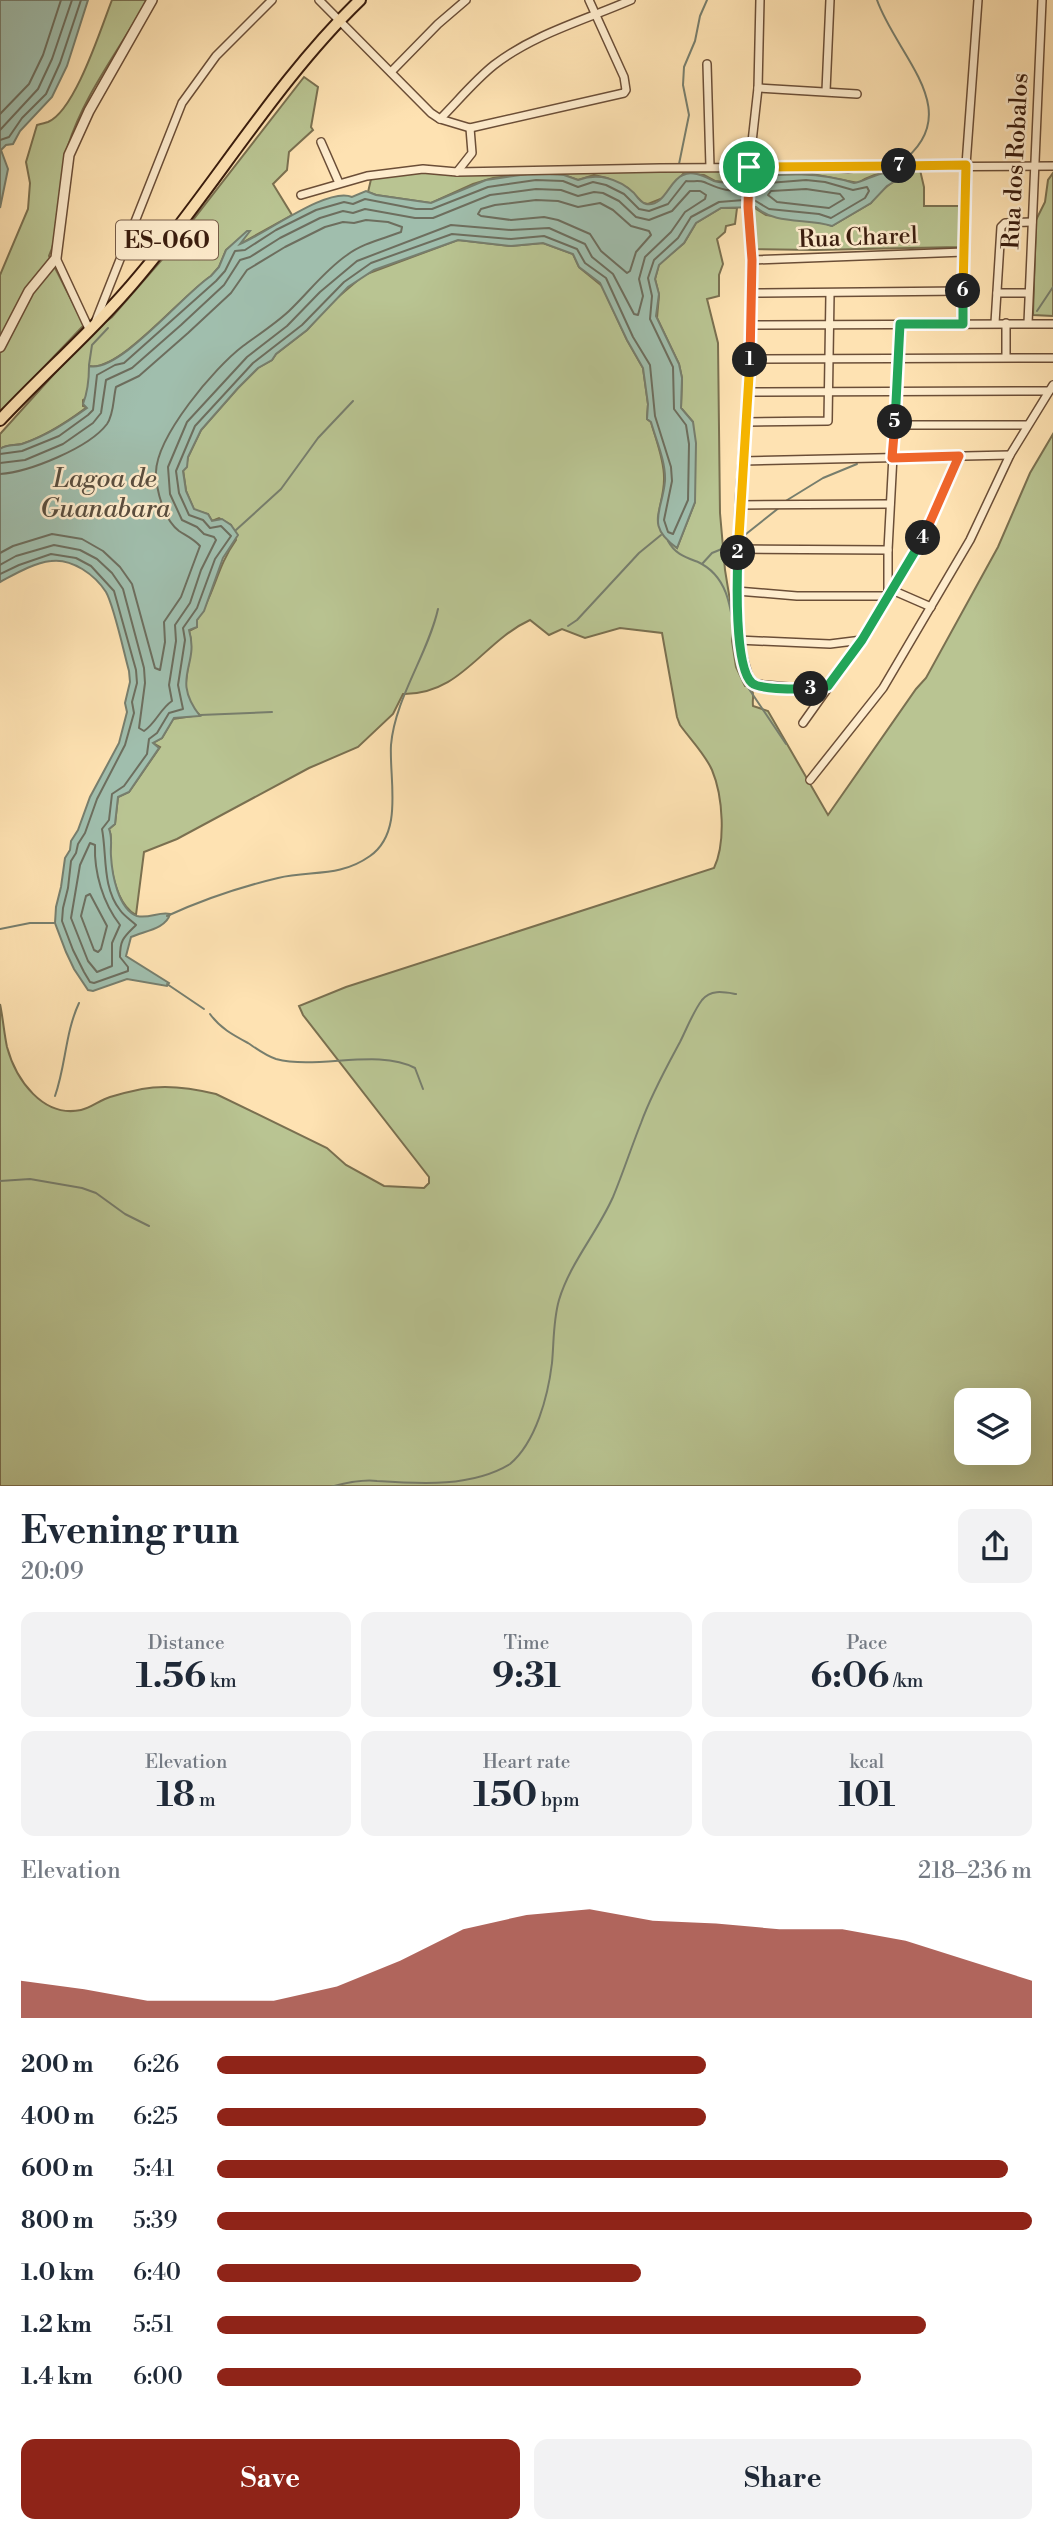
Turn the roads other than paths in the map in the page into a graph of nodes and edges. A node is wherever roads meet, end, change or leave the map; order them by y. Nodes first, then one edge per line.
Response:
1 (152, 0) edge
2 (272, 0) edge
3 (318, 0) edge
4 (360, 0) edge
5 (466, 0) edge
6 (589, 0) edge
7 (631, 0) edge
8 (760, 0) edge
9 (830, 0) edge
10 (978, 0) edge
11 (1042, 0) edge
12 (596, 15) junction
13 (339, 20) junction
14 (708, 64) dead end
15 (391, 72) junction
16 (758, 88) junction
17 (826, 91) junction
18 (857, 94) dead end
19 (440, 119) junction
20 (470, 128) junction
21 (321, 142) dead end
22 (966, 165) junction
23 (1034, 166) junction
24 (1053, 166) edge
25 (710, 167) junction
26 (749, 167) junction
27 (457, 172) junction
28 (339, 183) junction
29 (301, 195) dead end
30 (1032, 222) junction
31 (964, 252) junction
32 (56, 258) junction
33 (752, 260) junction
34 (963, 291) junction
35 (752, 293) junction
36 (997, 293) junction
37 (1028, 293) junction
38 (830, 294) junction
39 (995, 323) junction
40 (1006, 323) junction
41 (1028, 323) junction
42 (830, 324) junction
43 (900, 324) junction
44 (963, 324) junction
45 (1053, 324) edge
46 (752, 325) junction
47 (92, 330) junction
48 (0, 347) edge
49 (1006, 357) junction
50 (829, 358) junction
51 (898, 358) junction
52 (1053, 358) edge
53 (750, 359) junction
54 (1051, 388) edge
55 (829, 392) junction
56 (895, 392) junction
57 (748, 393) junction
58 (0, 420) edge
59 (746, 422) junction
60 (895, 425) junction
61 (1027, 425) junction
62 (1010, 455) junction
63 (959, 456) junction
64 (892, 458) junction
65 (743, 461) junction
66 (890, 504) junction
67 (739, 505) junction
68 (738, 549) junction
69 (888, 550) junction
70 (737, 591) junction
71 (890, 593) junction
72 (931, 607) junction
73 (738, 640) junction
74 (862, 640) junction
75 (828, 686) junction
76 (803, 723) dead end
77 (810, 780) dead end

1 - 32 street
2 - 47 street
3 - 13 street
4 - 13 main road, ES-060
5 - 15 street
6 - 12 street
7 - 12 street
8 - 16 street
9 - 17 street
10 - 22 street
11 - 23 street, Rua dos Robalos
12 - 19 street
12 - 20 street
13 - 15 street
13 - 47 main road, ES-060
14 - 25 street
15 - 19 street
16 - 17 street
16 - 26 street
17 - 18 street
19 - 20 street
20 - 27 street
21 - 28 street
22 - 23 street
22 - 26 street
22 - 31 street
23 - 24 street
23 - 30 street, Rua dos Robalos
25 - 26 street
25 - 27 street
26 - 33 street
27 - 28 street
28 - 29 street
30 - 36 street
30 - 37 street, Rua dos Robalos
31 - 33 street, Rua Charel
31 - 34 street
32 - 47 street
32 - 48 street
33 - 35 street
34 - 38 street
34 - 44 street
35 - 38 street
35 - 46 street
36 - 37 street
36 - 39 street
37 - 41 street, Rua dos Robalos
38 - 42 street
39 - 40 street
39 - 44 street
40 - 41 street
40 - 49 street
41 - 45 street
42 - 43 street
42 - 46 street
42 - 50 street
43 - 44 street
43 - 51 street
46 - 53 street
47 - 58 main road, ES-060
49 - 51 street
49 - 52 street
50 - 51 street
50 - 53 street
50 - 55 street
51 - 56 street
53 - 57 street
54 - 56 street
54 - 61 street
55 - 56 street
55 - 57 street
55 - 59 street
56 - 60 street
57 - 59 street
59 - 65 street
60 - 61 street
60 - 64 street
61 - 62 street
62 - 63 street
62 - 72 street
63 - 64 street
63 - 71 street
64 - 65 street
64 - 66 street
65 - 67 street
66 - 67 street
66 - 69 street
67 - 68 street
68 - 69 street
68 - 70 street
69 - 71 street
70 - 71 street
70 - 73 street
71 - 72 street
71 - 74 street
72 - 77 street
73 - 74 street
73 - 75 street
74 - 75 street
75 - 76 street

